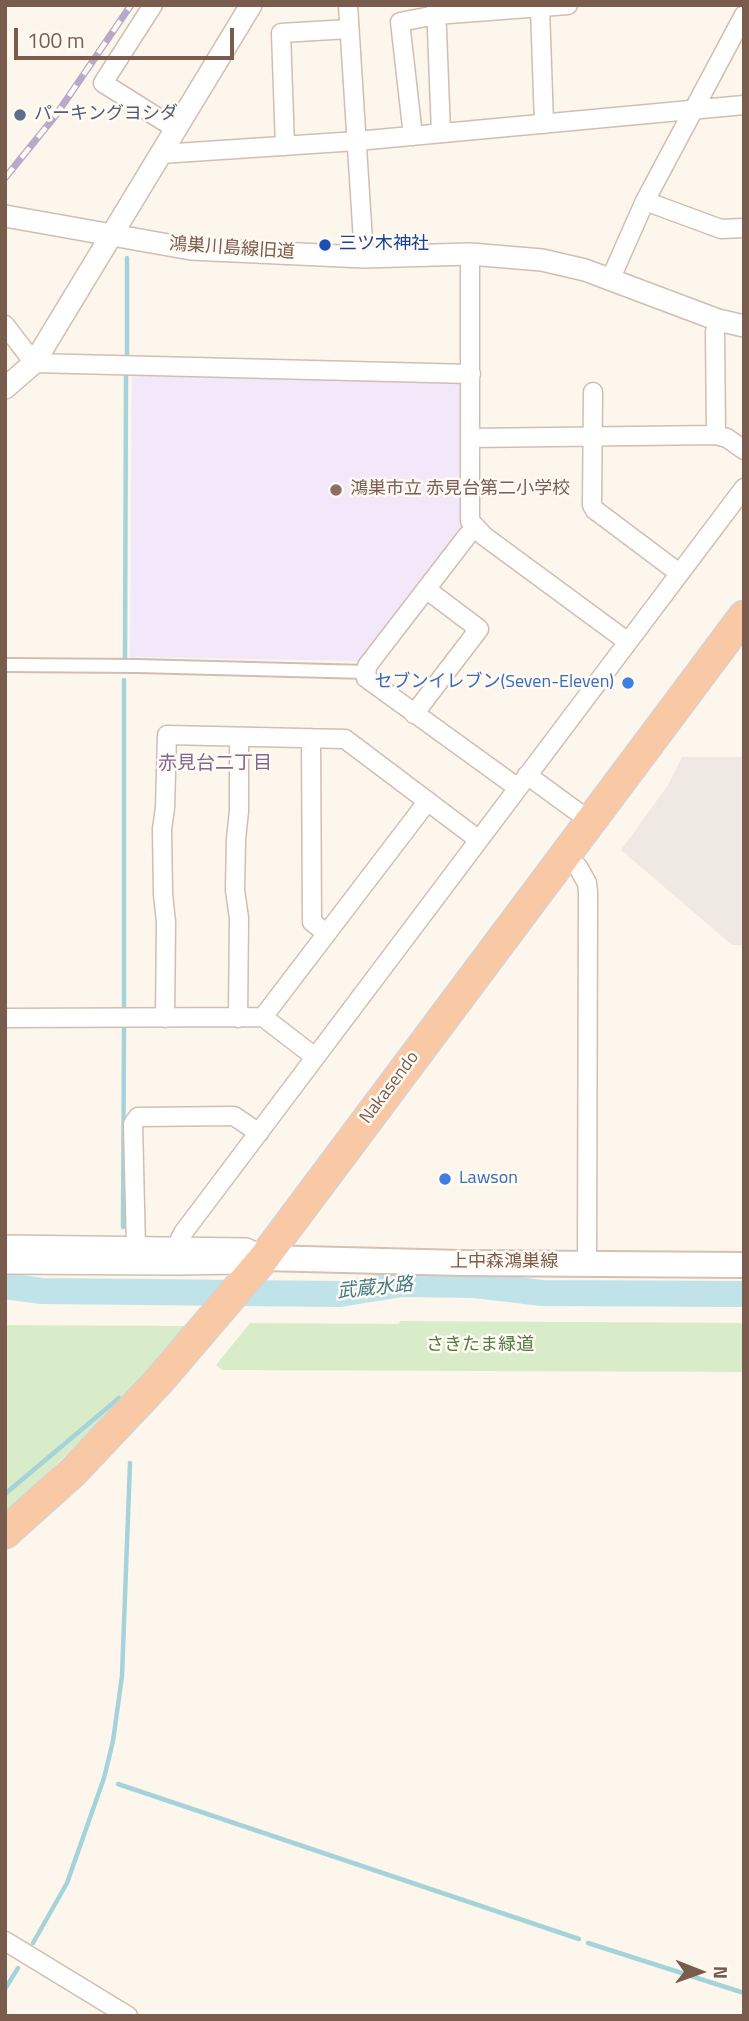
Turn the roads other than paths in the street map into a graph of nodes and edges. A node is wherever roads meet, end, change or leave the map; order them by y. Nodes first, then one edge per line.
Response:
1 (153, 5) edge
2 (251, 5) edge
3 (348, 5) edge
4 (568, 5) edge
5 (540, 8) junction
6 (436, 10) edge
7 (744, 15) edge
8 (349, 29) junction
9 (744, 105) edge
10 (692, 110) junction
11 (544, 124) junction
12 (176, 130) junction
13 (441, 133) junction
14 (413, 136) junction
15 (356, 141) junction
16 (285, 146) junction
17 (161, 154) junction
18 (645, 201) junction
19 (5, 216) edge
20 (744, 228) edge
21 (113, 234) junction
22 (470, 254) junction
23 (364, 257) junction
24 (610, 280) junction
25 (718, 320) junction
26 (5, 325) edge
27 (744, 326) edge
28 (34, 363) junction
29 (471, 374) junction
30 (5, 388) edge
31 (593, 392) dead end
32 (716, 435) junction
33 (593, 437) junction
34 (470, 438) junction
35 (744, 450) edge
36 (744, 488) edge
37 (475, 528) junction
38 (679, 573) junction
39 (426, 589) junction
40 (744, 616) edge
41 (628, 642) junction
42 (744, 646) edge
43 (5, 665) edge
44 (367, 673) junction
45 (414, 714) junction
46 (239, 737) junction
47 (311, 738) junction
48 (522, 781) junction
49 (426, 802) junction
50 (590, 821) junction
51 (479, 840) junction
52 (578, 867) junction
53 (326, 933) junction
54 (263, 1017) junction
55 (5, 1018) edge
56 (165, 1018) junction
57 (238, 1018) junction
58 (315, 1057) junction
59 (259, 1133) junction
60 (5, 1246) edge
61 (136, 1248) junction
62 (178, 1256) junction
63 (5, 1263) edge
64 (587, 1264) junction
65 (744, 1265) edge
66 (267, 1266) junction
67 (231, 1310) junction
68 (5, 1533) edge
69 (5, 1557) edge
70 (5, 1941) edge
71 (128, 2016) edge

1 - 12 street
2 - 12 street
3 - 8 street
4 - 5 street
5 - 6 street
5 - 11 street
6 - 13 street
6 - 14 street
7 - 10 street
8 - 15 street
8 - 16 street
9 - 10 street
10 - 11 street
10 - 18 street
11 - 13 street
12 - 17 street
13 - 14 street
14 - 15 street
15 - 16 street
15 - 23 street
16 - 17 street
17 - 21 street
18 - 20 street
18 - 24 street
19 - 21 street, 鴻巣川島線旧道
21 - 23 street, 鴻巣川島線旧道
21 - 28 street
22 - 23 street, 鴻巣川島線旧道
22 - 24 street, 鴻巣川島線旧道
22 - 29 street
24 - 25 street, 鴻巣川島線旧道
25 - 27 street, 鴻巣川島線旧道
25 - 32 street
26 - 28 street
28 - 29 street
28 - 30 street
29 - 34 street
31 - 33 street
32 - 33 street
32 - 35 street
33 - 34 street
33 - 38 street
34 - 37 street
36 - 38 street
37 - 39 street
37 - 41 street
38 - 41 street
39 - 44 street
39 - 45 street
40 - 50 highway, Nakasendo
41 - 48 street
42 - 52 highway, Nakasendo
43 - 44 street
44 - 45 street
45 - 48 street
46 - 47 street
46 - 56 street
46 - 57 street
47 - 49 street
47 - 53 street
48 - 50 street
48 - 51 street
49 - 51 street
49 - 53 street
50 - 66 highway, Nakasendo
51 - 58 street
52 - 64 street
52 - 66 highway, Nakasendo
53 - 54 street
54 - 57 street
54 - 58 street
55 - 56 street
56 - 57 street
58 - 59 street
59 - 61 street
59 - 62 street
60 - 61 street
61 - 62 street
62 - 63 street
62 - 66 street
64 - 65 main road, 上中森鴻巣線
64 - 66 main road, 上中森鴻巣線
66 - 67 highway, Nakasendo
67 - 68 highway, Nakasendo
67 - 69 highway, Nakasendo
70 - 71 street

